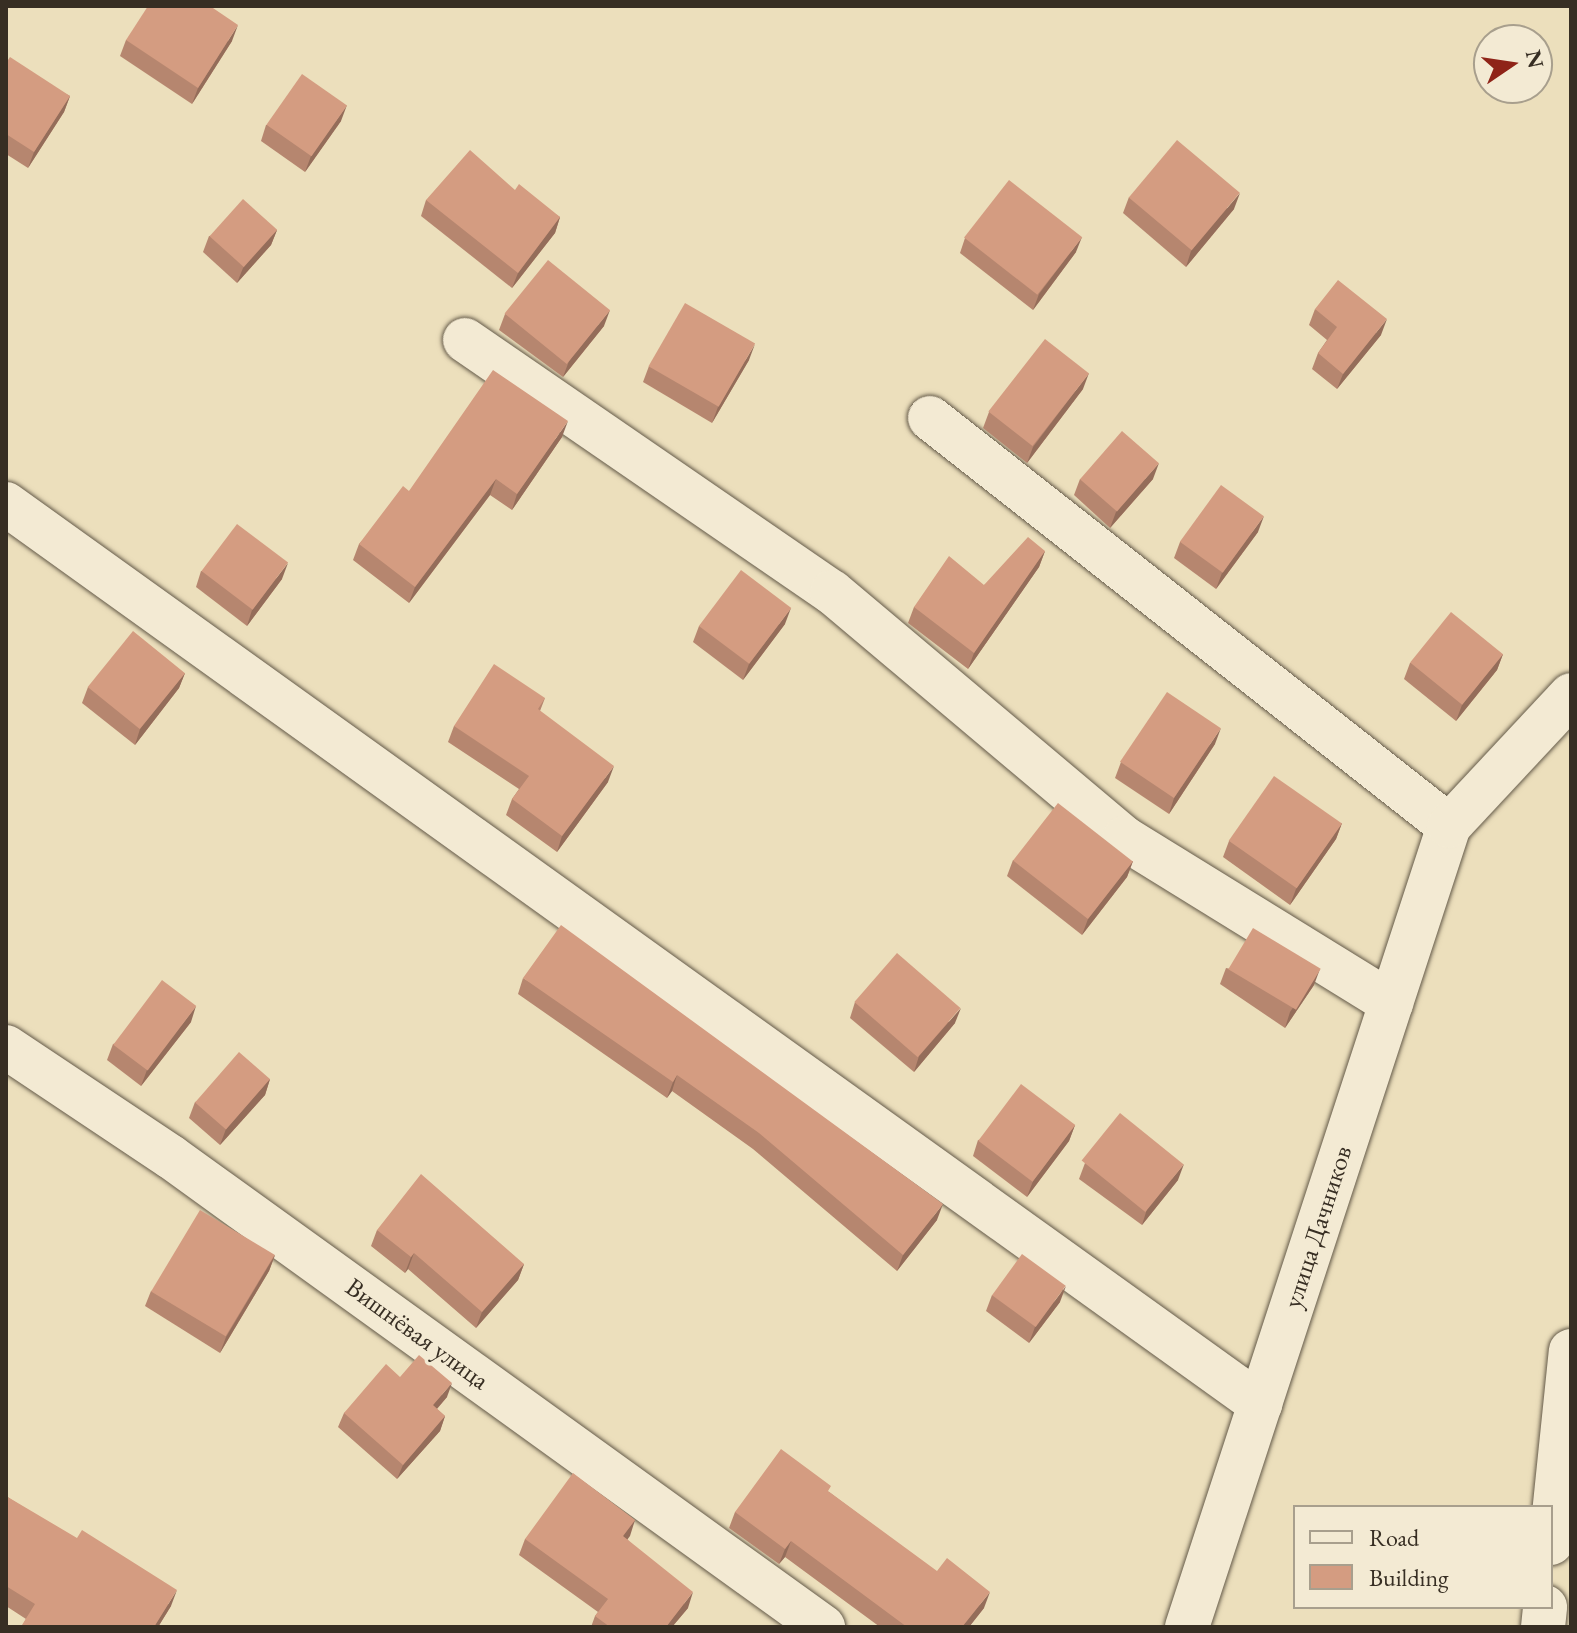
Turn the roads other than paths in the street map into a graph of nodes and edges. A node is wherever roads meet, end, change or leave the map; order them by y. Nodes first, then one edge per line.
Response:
1 (465, 340) dead end
2 (930, 418) dead end
3 (6, 504) edge
4 (1571, 695) edge
5 (1449, 826) junction
6 (1391, 1003) junction
7 (6, 1047) edge
8 (1571, 1351) edge
9 (1260, 1404) junction
10 (1553, 1524) edge
11 (823, 1627) edge
12 (1187, 1627) edge

1 - 6 street
2 - 5 street
3 - 9 street
4 - 5 street
5 - 6 street, улица Дачников
6 - 9 street, улица Дачников
7 - 11 street, Вишнёвая улица
8 - 10 street
9 - 12 street, улица Дачников

